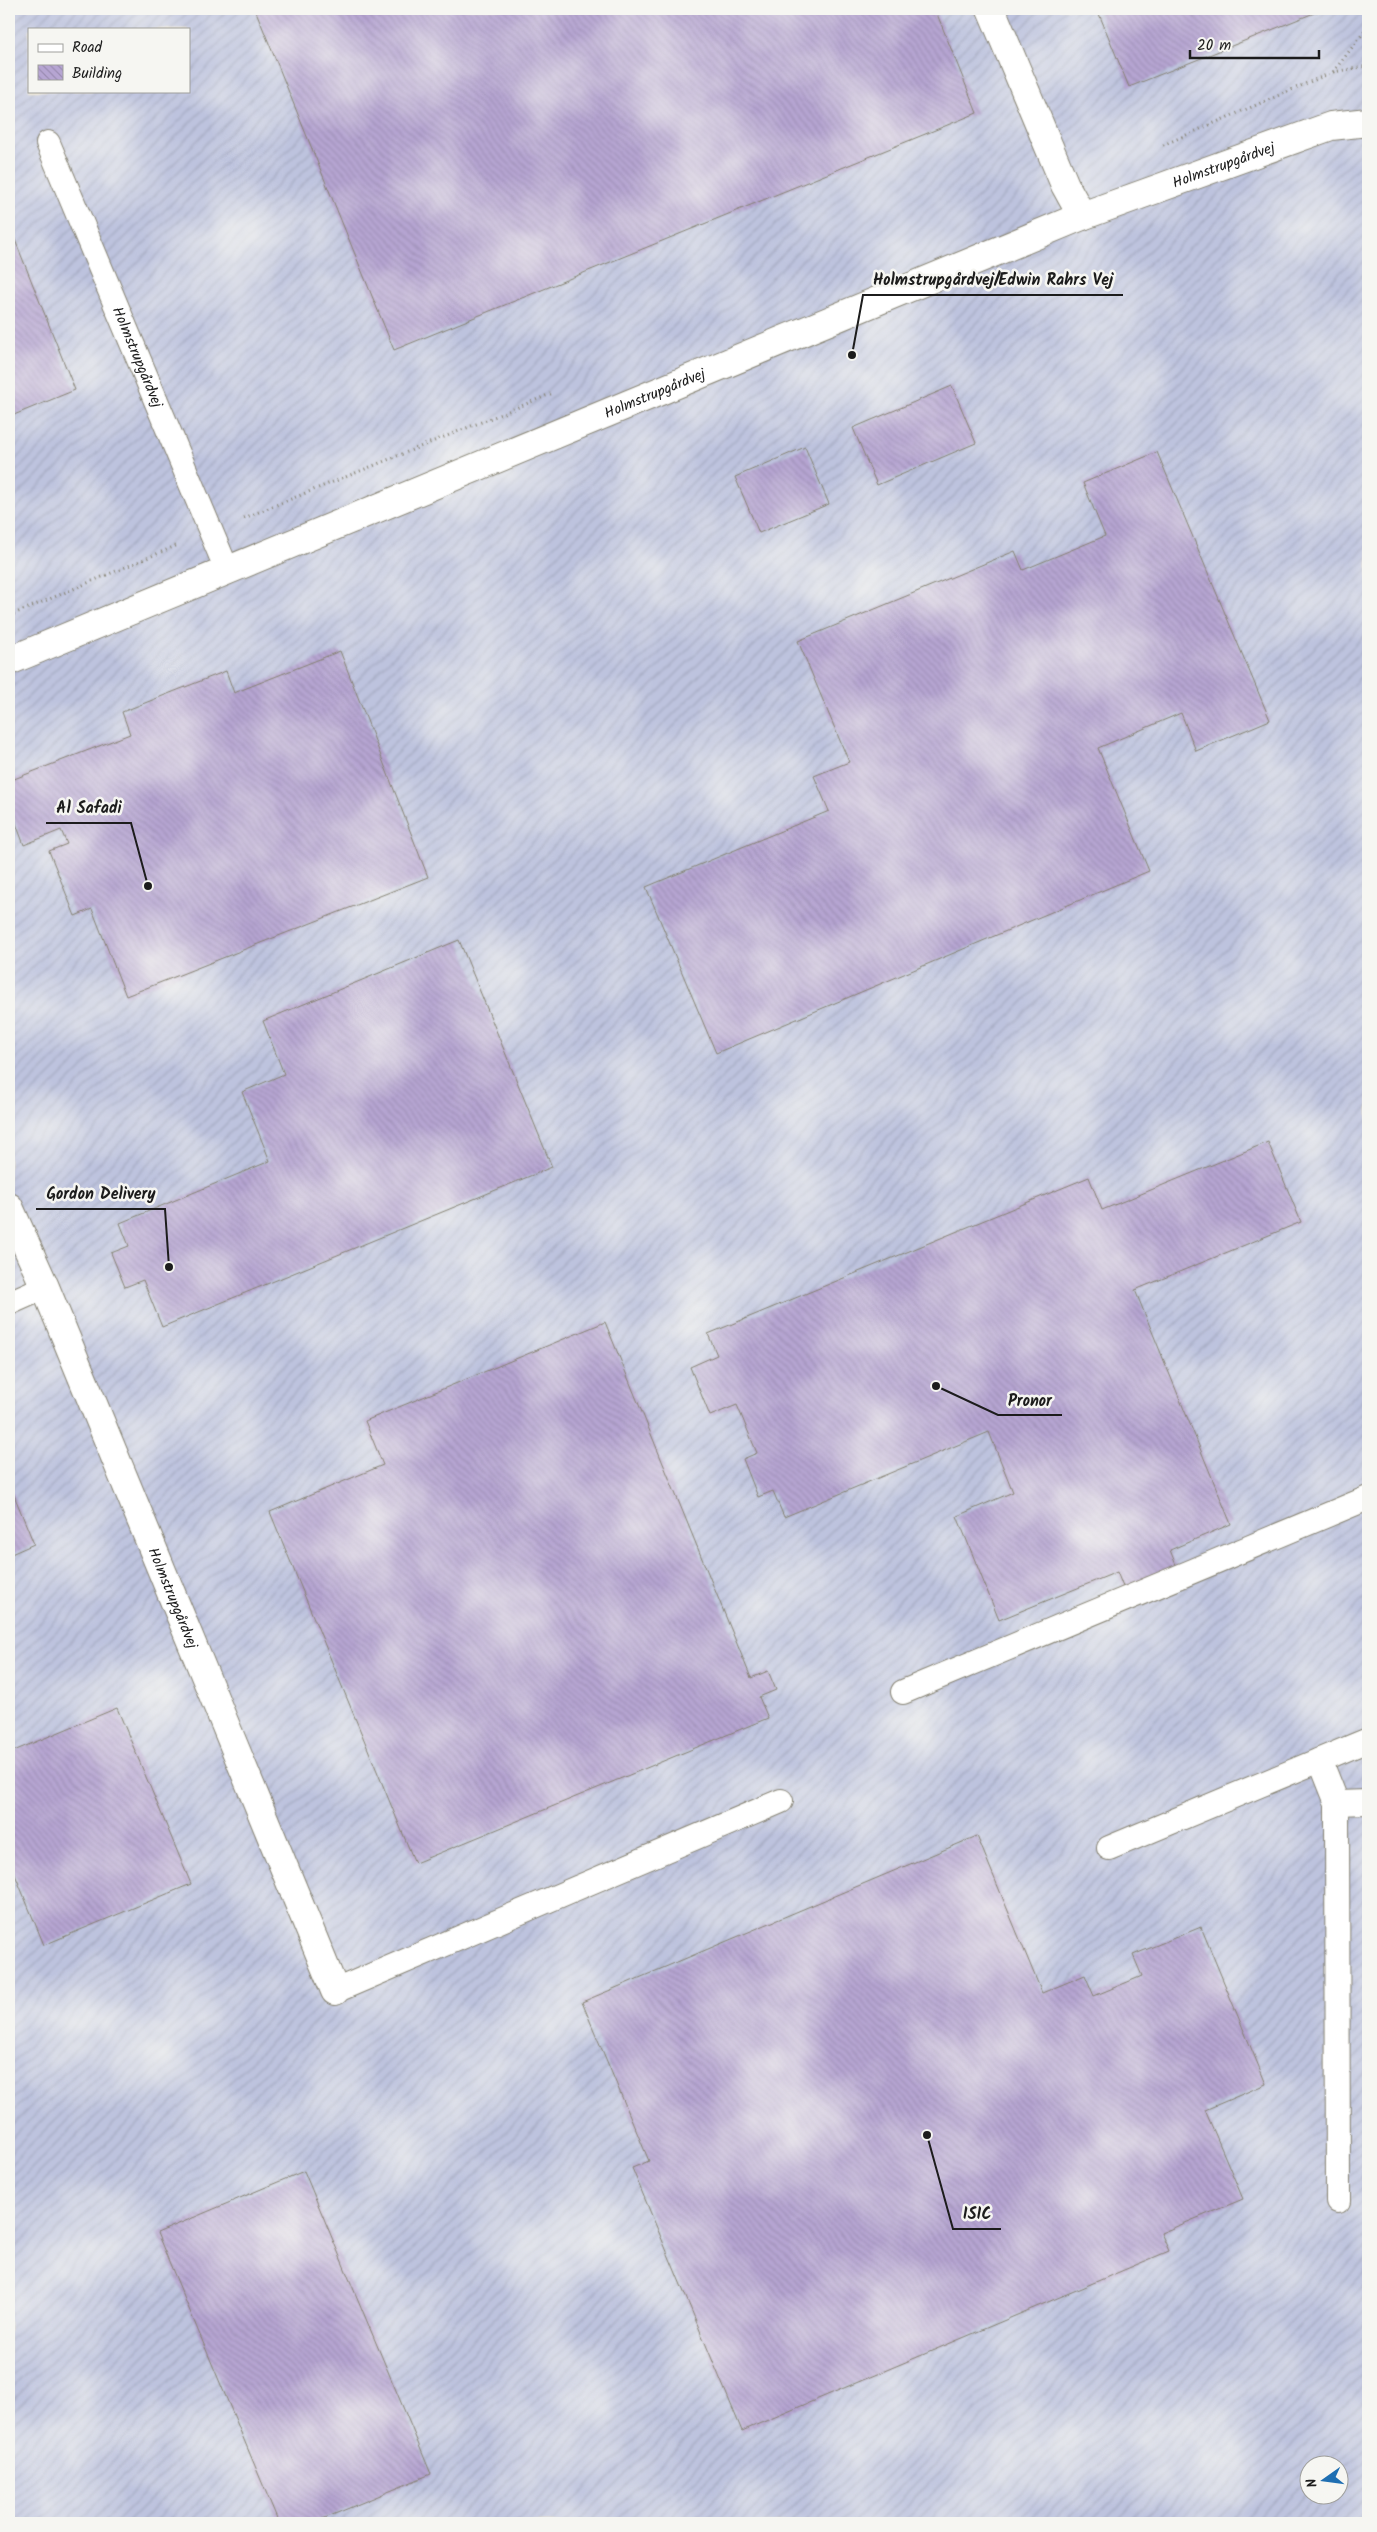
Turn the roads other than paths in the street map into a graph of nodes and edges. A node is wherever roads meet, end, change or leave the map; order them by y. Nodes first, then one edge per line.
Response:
1 (991, 9) edge
2 (1368, 122) edge
3 (48, 143) dead end
4 (1082, 216) junction
5 (228, 570) junction
6 (9, 661) edge
7 (9, 1206) edge
8 (45, 1287) junction
9 (9, 1303) edge
10 (1368, 1498) edge
11 (903, 1692) dead end
12 (1368, 1740) edge
13 (1320, 1760) junction
14 (781, 1801) dead end
15 (1368, 1802) edge
16 (1337, 1803) junction
17 (1109, 1848) dead end
18 (335, 1991) joint
19 (1338, 2201) dead end

1 - 4 street
2 - 4 street, Holmstrupgårdvej
3 - 5 lane, Holmstrupgårdvej
4 - 5 street, Holmstrupgårdvej
5 - 6 street, Holmstrupgårdvej
7 - 8 street, Holmstrupgårdvej
8 - 9 lane
8 - 18 street, Holmstrupgårdvej
10 - 11 lane
12 - 13 lane
13 - 16 lane
13 - 17 lane
14 - 18 lane
15 - 16 lane
16 - 19 lane

